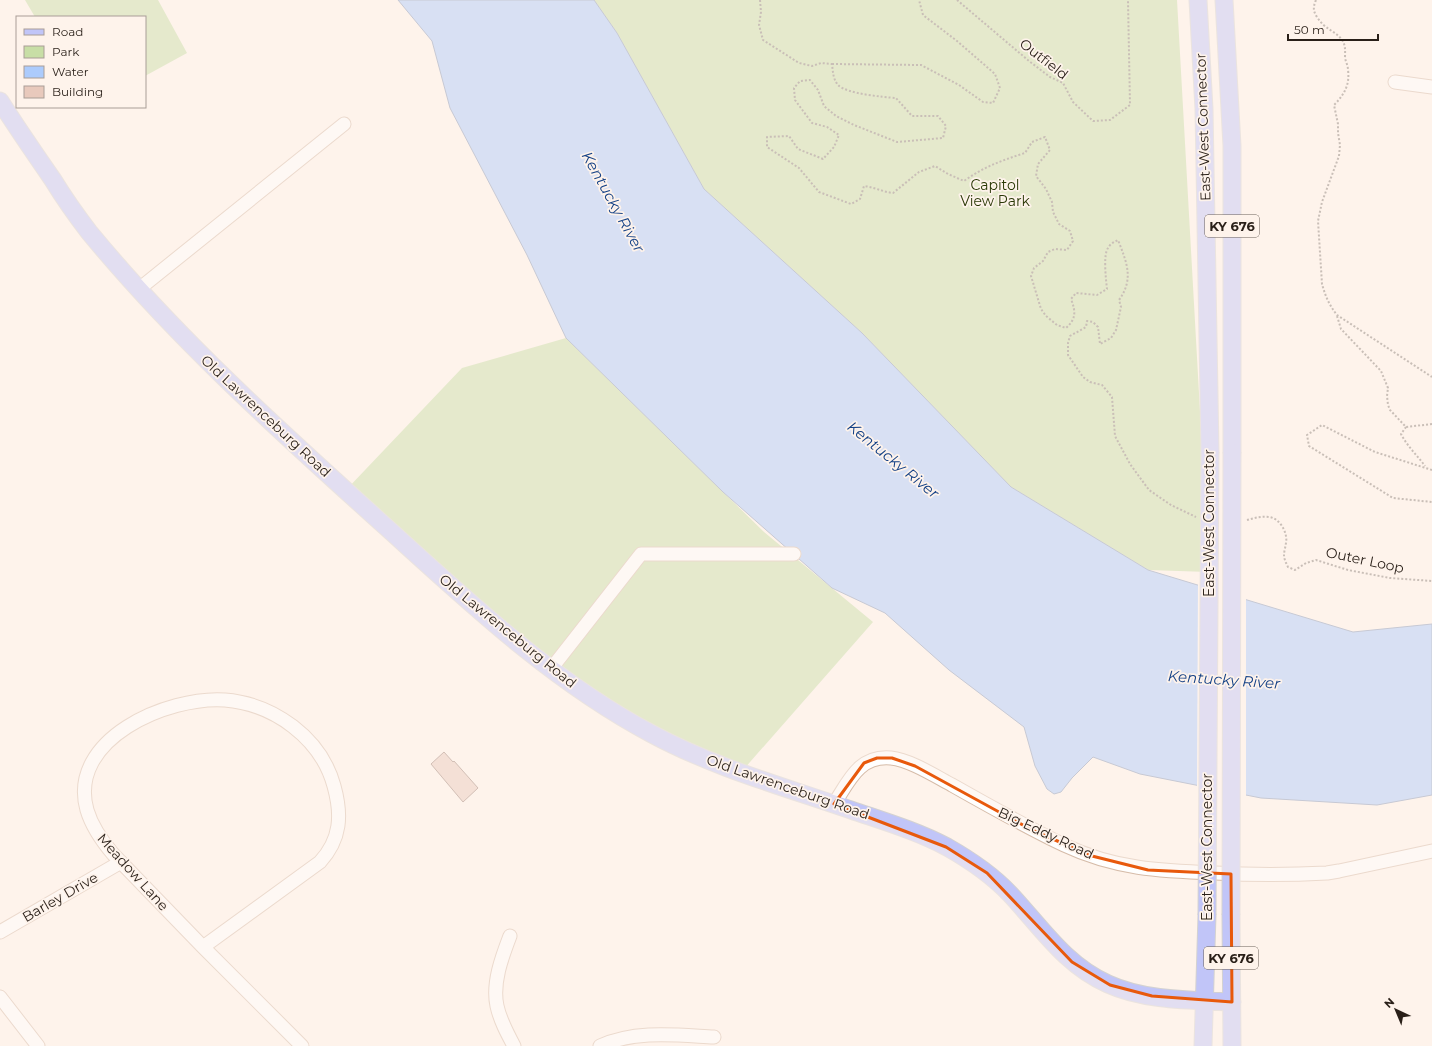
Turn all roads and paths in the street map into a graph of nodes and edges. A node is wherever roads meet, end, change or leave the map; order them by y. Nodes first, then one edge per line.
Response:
1 (760, 0) edge
2 (919, 0) edge
3 (957, 0) edge
4 (1128, 0) edge
5 (1198, 0) edge
6 (1224, 0) edge
7 (1316, 0) edge
8 (832, 64) junction
9 (1395, 82) dead end
10 (1432, 86) edge
11 (0, 102) edge
12 (344, 124) dead end
13 (139, 290) junction
14 (1337, 314) junction
15 (1432, 377) edge
16 (1432, 424) edge
17 (1406, 427) junction
18 (1426, 468) junction
19 (1432, 470) edge
20 (1432, 502) edge
21 (1202, 519) dead end
22 (1245, 520) dead end
23 (794, 554) dead end
24 (1432, 581) edge
25 (551, 669) junction
26 (834, 804) junction
27 (1432, 851) edge
28 (121, 862) junction
29 (0, 932) edge
30 (510, 936) dead end
31 (203, 947) junction
32 (0, 997) edge
33 (1204, 1000) junction
34 (1232, 1002) junction
35 (714, 1037) dead end
36 (38, 1046) edge
37 (302, 1046) edge
38 (514, 1046) edge
39 (600, 1046) edge
40 (1203, 1046) edge
41 (1232, 1046) edge

1 - 8 path
2 - 8 path
3 - 4 path, Outfield
5 - 33 main road, East-West Connector / KY 676, bridge
6 - 34 main road, East-West Connector / KY 676, bridge
7 - 14 path
8 - 21 path
9 - 10 street
11 - 13 main road, Old Lawrenceburg Road
12 - 13 street
13 - 25 main road, Old Lawrenceburg Road
14 - 15 path
14 - 17 path
16 - 17 path
17 - 18 path
18 - 19 path
18 - 20 path
22 - 24 path, Outer Loop
23 - 25 street
25 - 26 main road, Old Lawrenceburg Road
26 - 27 street, Big Eddy Road
26 - 33 main road, Old Lawrenceburg Road
28 - 29 street, Barley Drive
28 - 31 street, Meadow Lane
28 - 31 street, Meadow Lane
30 - 38 street
31 - 37 street, Meadow Lane
32 - 36 street
33 - 34 main road, Old Lawrenceburg Road
33 - 40 main road, East-West Connector
34 - 41 main road, East-West Connector
35 - 39 street

